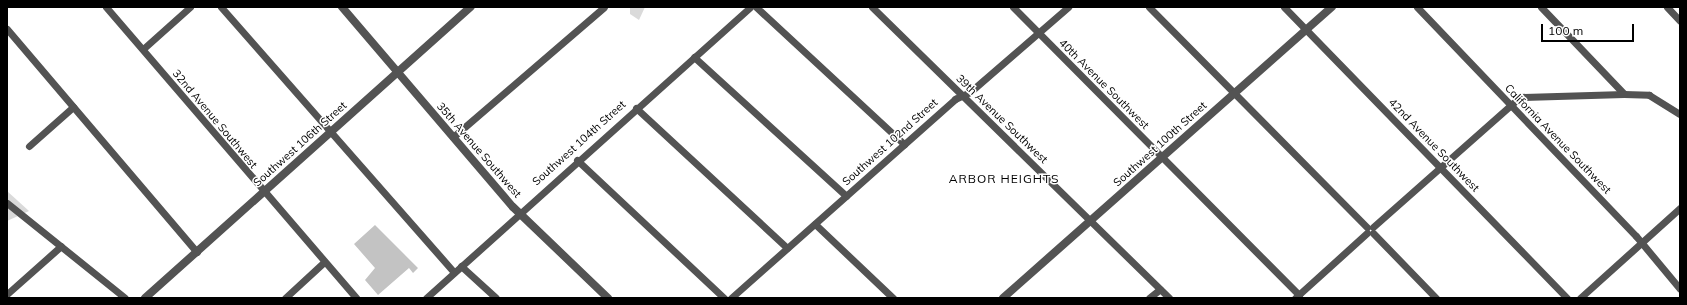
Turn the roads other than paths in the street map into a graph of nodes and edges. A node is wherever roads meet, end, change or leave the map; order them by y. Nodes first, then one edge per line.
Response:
1 (106, 7) edge
2 (190, 7) edge
3 (221, 7) edge
4 (342, 7) edge
5 (471, 7) edge
6 (604, 7) edge
7 (750, 7) edge
8 (756, 7) edge
9 (872, 7) edge
10 (1013, 7) edge
11 (1068, 7) edge
12 (1149, 7) edge
13 (1284, 7) edge
14 (1332, 7) edge
15 (1418, 7) edge
16 (1541, 7) edge
17 (1667, 7) edge
18 (1680, 21) edge
19 (1306, 29) junction
20 (7, 30) edge
21 (1038, 33) junction
22 (143, 49) junction
23 (694, 57) junction
24 (397, 72) junction
25 (1234, 93) junction
26 (1624, 94) junction
27 (962, 96) junction
28 (1510, 105) junction
29 (73, 107) junction
30 (636, 108) junction
31 (1680, 114) edge
32 (331, 130) junction
33 (453, 137) junction
34 (904, 144) junction
35 (29, 146) dead end
36 (1162, 158) junction
37 (577, 160) junction
38 (1441, 167) junction
39 (264, 191) junction
40 (846, 196) junction
41 (7, 203) edge
42 (1680, 208) edge
43 (519, 213) junction
44 (1091, 221) junction
45 (815, 224) junction
46 (1370, 230) junction
47 (1640, 244) junction
48 (61, 246) junction
49 (787, 248) junction
50 (197, 252) junction
51 (324, 262) junction
52 (461, 266) junction
53 (454, 272) junction
54 (1160, 289) junction
55 (1680, 289) edge
56 (7, 294) edge
57 (740, 295) edge
58 (1297, 296) edge
59 (125, 298) edge
60 (145, 298) edge
61 (285, 298) edge
62 (356, 298) edge
63 (426, 298) edge
64 (496, 298) edge
65 (608, 298) edge
66 (724, 298) edge
67 (731, 298) edge
68 (893, 298) edge
69 (1003, 298) edge
70 (1149, 298) edge
71 (1169, 298) edge
72 (1436, 298) edge
73 (1567, 298) edge
74 (1580, 298) edge

1 - 22 street, 32nd Avenue Southwest
2 - 22 street
3 - 32 street
4 - 24 street, 35th Avenue Southwest
5 - 24 street, Southwest 106th Street
6 - 33 street
7 - 23 street, Southwest 104th Street
8 - 34 street
9 - 27 street, 39th Avenue Southwest
10 - 21 street, 40th Avenue Southwest
11 - 21 street, Southwest 102nd Street
12 - 25 street
13 - 19 street, 42nd Avenue Southwest
14 - 19 street, Southwest 100th Street
15 - 28 street, California Avenue Southwest
16 - 26 street
17 - 18 street
19 - 25 street, Southwest 100th Street
19 - 38 street, 42nd Avenue Southwest
20 - 29 street
21 - 27 street, Southwest 102nd Street
21 - 36 street, 40th Avenue Southwest
22 - 39 street, 32nd Avenue Southwest
23 - 30 street, Southwest 104th Street
23 - 40 street
24 - 32 street, Southwest 106th Street
24 - 33 street, 35th Avenue Southwest
25 - 36 street, Southwest 100th Street
25 - 46 street
26 - 28 street
26 - 31 street
27 - 34 street, Southwest 102nd Street
27 - 44 street, 39th Avenue Southwest
28 - 38 street
28 - 47 street, California Avenue Southwest
29 - 35 street
29 - 50 street
30 - 37 street, Southwest 104th Street
30 - 49 street
32 - 39 street, Southwest 106th Street
32 - 53 street
33 - 43 street, 35th Avenue Southwest
34 - 40 street, Southwest 102nd Street
36 - 44 street, Southwest 100th Street
36 - 58 street, 40th Avenue Southwest
37 - 43 street, Southwest 104th Street
37 - 66 street
38 - 46 street
38 - 73 street, 42nd Avenue Southwest
39 - 50 street, Southwest 106th Street
39 - 51 street, 32nd Avenue Southwest
40 - 45 street, Southwest 102nd Street
41 - 48 street
42 - 47 street
43 - 52 street, Southwest 104th Street
43 - 65 street, 35th Avenue Southwest
44 - 54 street, 39th Avenue Southwest
44 - 69 street, Southwest 100th Street
45 - 49 street, Southwest 102nd Street
45 - 68 street
46 - 58 street
46 - 72 street
47 - 55 street, California Avenue Southwest
47 - 74 street
48 - 56 street
48 - 59 street
49 - 57 street, Southwest 102nd Street
50 - 60 street, Southwest 106th Street
51 - 61 street
51 - 62 street, 32nd Avenue Southwest
52 - 53 street, Southwest 104th Street
52 - 64 street
53 - 63 street, Southwest 104th Street
54 - 70 street
54 - 71 street, 39th Avenue Southwest
57 - 67 street, Southwest 102nd Street

